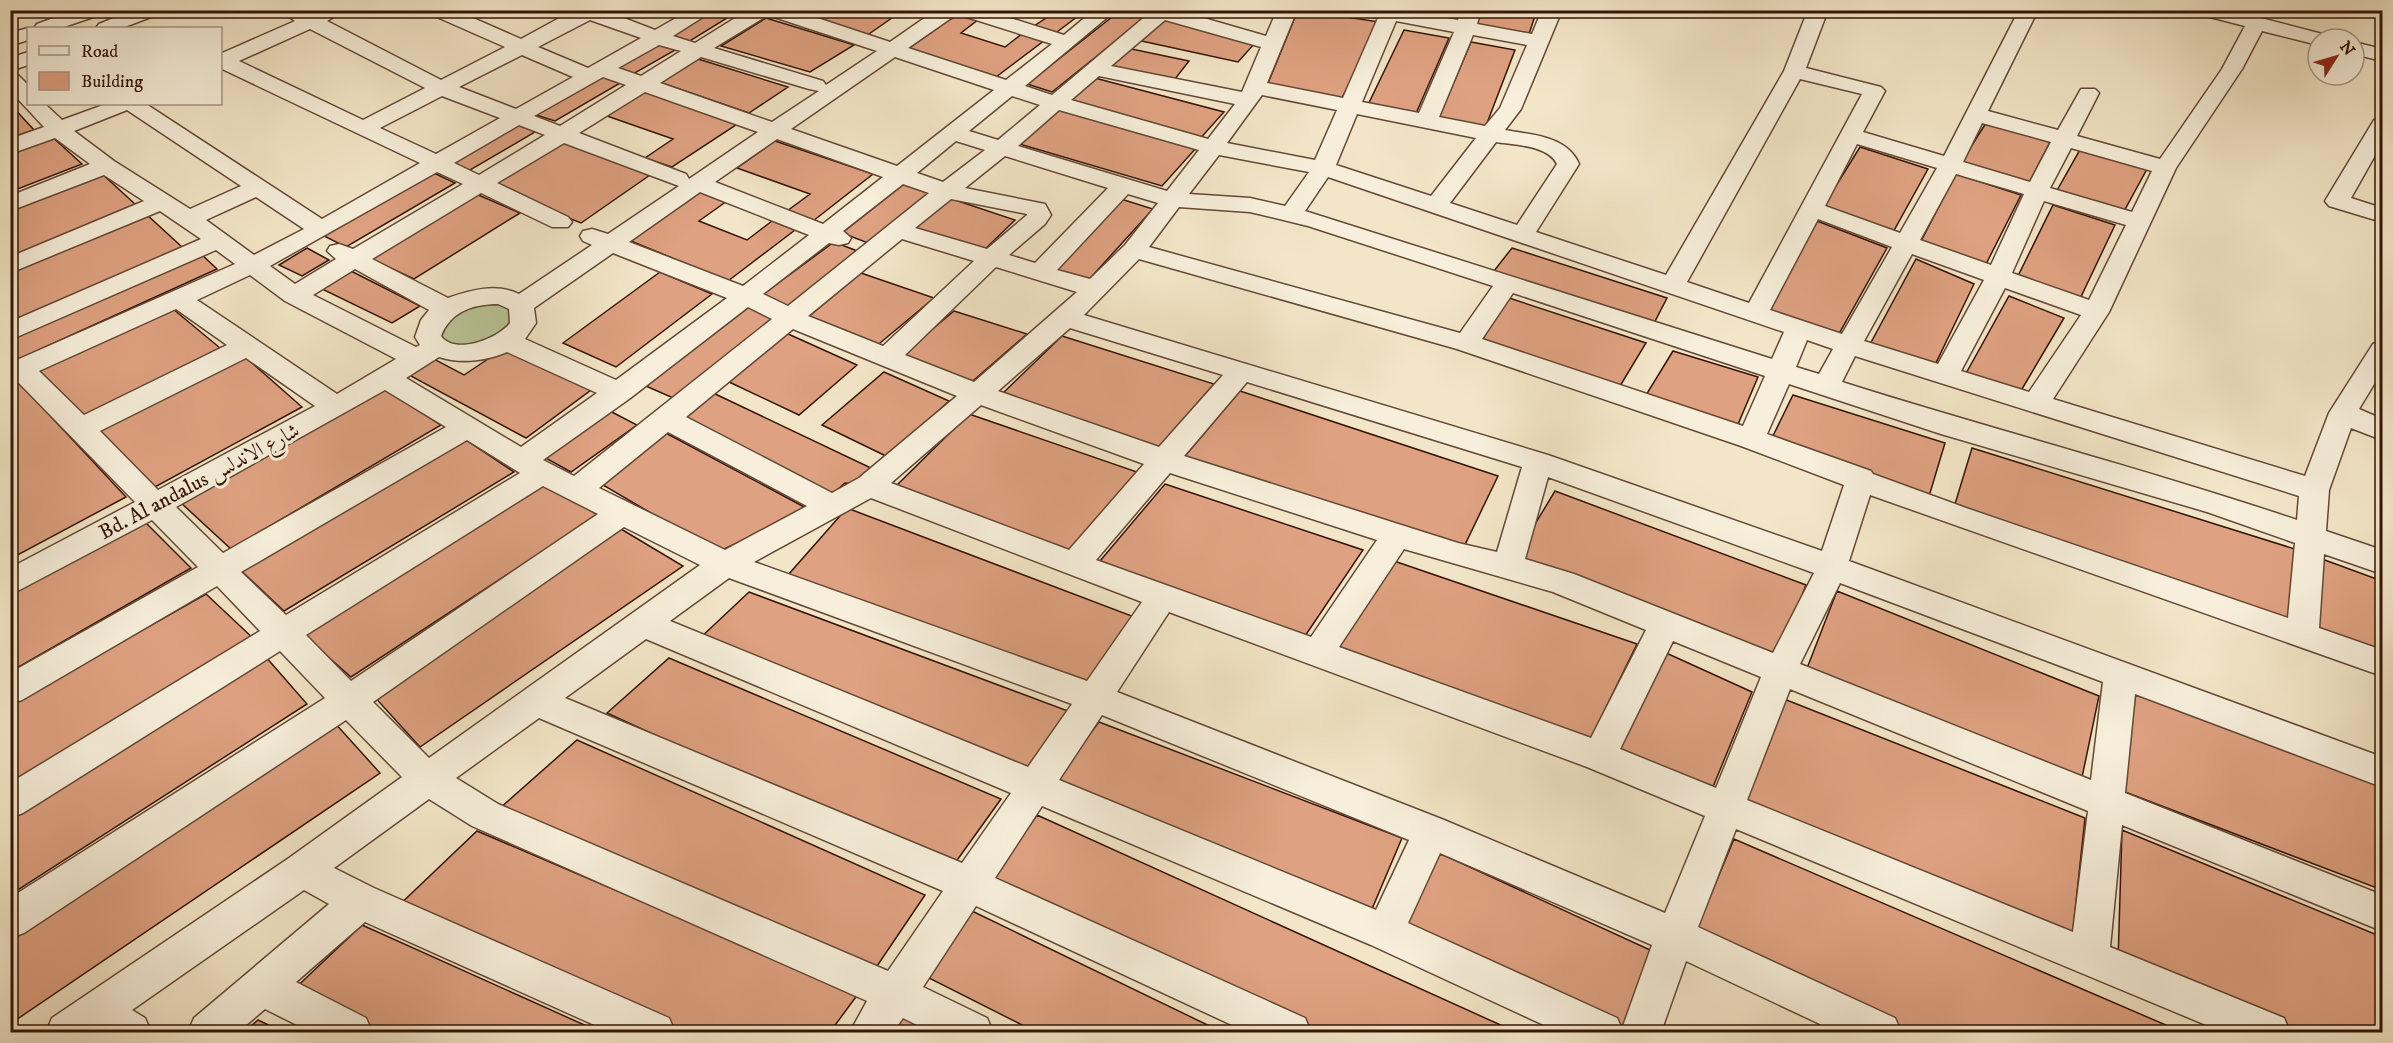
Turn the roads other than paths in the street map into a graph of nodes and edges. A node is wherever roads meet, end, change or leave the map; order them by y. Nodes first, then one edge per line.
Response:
1 (94, 10) edge
2 (152, 10) edge
3 (290, 10) edge
4 (336, 10) edge
5 (437, 10) edge
6 (705, 10) edge
7 (762, 10) edge
8 (772, 10) edge
9 (926, 10) edge
10 (950, 10) edge
11 (963, 10) edge
12 (1107, 10) edge
13 (1287, 10) edge
14 (1552, 10) edge
15 (1818, 10) edge
16 (2029, 10) edge
17 (2205, 10) edge
18 (2287, 10) edge
19 (589, 11) edge
20 (1160, 11) edge
21 (1384, 12) edge
22 (1468, 19) edge
23 (311, 22) junction
24 (2256, 24) junction
25 (47, 27) edge
26 (109, 27) edge
27 (2306, 32) edge
28 (27, 34) edge
29 (2306, 36) edge
30 (658, 38) junction
31 (10, 40) edge
32 (1540, 41) junction
33 (1067, 42) junction
34 (1274, 44) junction
35 (522, 47) junction
36 (884, 47) junction
37 (699, 50) junction
38 (2366, 51) edge
39 (2382, 55) edge
40 (27, 58) edge
41 (222, 62) edge
42 (10, 65) edge
43 (1094, 69) junction
44 (1794, 71) junction
45 (594, 73) junction
46 (10, 78) edge
47 (644, 84) junction
48 (816, 85) junction
49 (441, 88) junction
50 (1010, 88) junction
51 (1252, 93) junction
52 (2088, 93) dead end
53 (27, 96) edge
54 (1053, 102) junction
55 (35, 105) edge
56 (122, 105) edge
57 (134, 105) edge
58 (1352, 107) junction
59 (1976, 114) junction
60 (514, 118) junction
61 (1426, 121) junction
62 (2382, 125) edge
63 (363, 128) junction
64 (767, 128) junction
65 (59, 130) junction
66 (953, 133) junction
67 (563, 134) junction
68 (1493, 134) junction
69 (1851, 135) junction
70 (2066, 140) junction
71 (10, 147) edge
72 (1213, 147) junction
73 (1002, 148) junction
74 (2374, 158) edge
75 (438, 163) junction
76 (1950, 165) junction
77 (106, 166) junction
78 (1323, 168) junction
79 (2165, 168) junction
80 (898, 175) junction
81 (689, 181) junction
82 (481, 184) junction
83 (1124, 185) junction
84 (258, 187) junction
85 (946, 191) junction
86 (2037, 191) junction
87 (1173, 200) junction
88 (161, 202) junction
89 (10, 204) edge
90 (1437, 204) junction
91 (1811, 209) junction
92 (1291, 214) junction
93 (2382, 215) edge
94 (189, 219) junction
95 (560, 222) dead end
96 (2140, 222) junction
97 (897, 230) junction
98 (315, 233) junction
99 (825, 233) junction
100 (1523, 234) junction
101 (219, 240) junction
102 (602, 240) junction
103 (1905, 243) junction
104 (874, 249) junction
105 (1134, 250) junction
106 (991, 258) junction
107 (354, 259) junction
108 (10, 266) edge
109 (252, 266) junction
110 (1041, 272) junction
111 (1998, 277) junction
112 (1507, 284) junction
113 (1682, 288) junction
114 (1095, 289) junction
115 (294, 295) junction
116 (746, 296) junction
117 (177, 298) junction
118 (511, 300) junction
119 (448, 309) junction
120 (2096, 312) junction
121 (1756, 314) junction
122 (790, 317) junction
123 (1066, 318) junction
124 (1799, 328) junction
125 (10, 332) edge
126 (1668, 333) junction
127 (506, 341) junction
128 (1466, 343) junction
129 (1848, 345) junction
130 (247, 346) junction
131 (2382, 350) edge
132 (426, 353) junction
133 (888, 356) junction
134 (1779, 371) junction
135 (16, 372) edge
136 (1240, 373) junction
137 (1945, 376) junction
138 (386, 378) junction
139 (1826, 388) junction
140 (619, 392) junction
141 (978, 394) junction
142 (2036, 403) junction
143 (336, 407) junction
144 (2343, 413) junction
145 (665, 418) junction
146 (468, 428) junction
147 (80, 429) junction
148 (2382, 430) edge
149 (1751, 439) junction
150 (1164, 460) junction
151 (2215, 460) junction
152 (1538, 462) junction
153 (532, 466) junction
154 (1861, 478) junction
155 (869, 486) junction
156 (2314, 490) junction
157 (576, 491) junction
158 (2216, 504) junction
159 (155, 505) junction
160 (834, 507) junction
161 (622, 513) junction
162 (1397, 534) junction
163 (2311, 536) junction
164 (2382, 562) edge
165 (725, 564) junction
166 (1074, 564) junction
167 (1508, 566) junction
168 (1833, 567) junction
169 (220, 570) junction
170 (10, 583) edge
171 (1163, 596) junction
172 (642, 623) junction
173 (1665, 624) junction
174 (2303, 633) junction
175 (283, 634) junction
176 (1318, 653) junction
177 (2382, 663) edge
178 (1781, 670) junction
179 (2121, 674) junction
180 (10, 690) edge
181 (1095, 698) junction
182 (349, 700) junction
183 (535, 701) junction
184 (1599, 756) junction
185 (2382, 772) edge
186 (426, 778) junction
187 (1035, 786) junction
188 (2105, 801) junction
189 (10, 802) edge
190 (1725, 808) junction
191 (1431, 832) junction
192 (302, 870) junction
193 (969, 886) junction
194 (361, 901) junction
195 (2382, 913) edge
196 (10, 920) edge
197 (1385, 932) junction
198 (1675, 936) junction
199 (2089, 957) junction
200 (262, 987) junction
201 (896, 994) junction
202 (82, 1022) edge
203 (130, 1032) edge
204 (208, 1032) edge
205 (352, 1032) edge
206 (655, 1032) edge
207 (870, 1032) edge
208 (973, 1032) edge
209 (1291, 1032) edge
210 (1602, 1032) edge
211 (1641, 1032) edge
212 (1881, 1032) edge
213 (2270, 1032) edge

1 - 25 street
2 - 26 street
3 - 23 street
4 - 23 street
5 - 35 street
6 - 30 street
7 - 37 street
8 - 36 street
9 - 36 street
10 - 36 street
11 - 33 street
12 - 33 street
13 - 34 street
14 - 32 street
15 - 44 street
16 - 59 street
17 - 24 street
18 - 27 street
19 - 30 street
19 - 35 street
20 - 34 street
20 - 43 street
21 - 22 street
21 - 58 street
22 - 32 street
22 - 61 street
23 - 41 street
23 - 49 street
24 - 29 street
24 - 79 street
28 - 31 street
30 - 37 street
30 - 45 street
32 - 68 street
33 - 50 street
34 - 51 street
35 - 45 street
35 - 49 street
36 - 48 street
36 - 50 street
36 - 64 street
37 - 47 street
37 - 48 street
38 - 39 street
40 - 42 street
41 - 63 street
43 - 51 street
43 - 54 street
44 - 69 street
44 - 113 street
45 - 47 street
45 - 60 street
46 - 53 street
47 - 64 street
47 - 67 street
48 - 64 street
49 - 60 street
49 - 63 street
50 - 54 street
50 - 66 street
51 - 58 street
51 - 72 street
52 - 70 street
54 - 72 street
54 - 73 street
55 - 65 street
56 - 65 street
57 - 84 street
58 - 61 street
58 - 78 street
59 - 70 street
59 - 76 street
60 - 67 street
60 - 75 street
61 - 68 street
62 - 74 street
63 - 75 street
64 - 80 street
64 - 81 street
65 - 71 street
65 - 77 street
66 - 73 street
66 - 80 street
67 - 81 street
67 - 82 street
68 - 90 street
68 - 100 street
69 - 76 street
69 - 91 street
70 - 79 street
70 - 86 street
72 - 78 street
72 - 87 street
73 - 83 street
73 - 85 street
74 - 93 street
75 - 82 street
75 - 98 street
76 - 86 street
76 - 103 street
77 - 88 street
77 - 89 street
78 - 90 street
78 - 92 street
79 - 96 street
80 - 85 street
80 - 99 street
81 - 99 street
81 - 102 street
82 - 95 street
82 - 107 street
83 - 87 street
83 - 110 street
84 - 94 street
84 - 98 street
85 - 97 street
85 - 106 street
86 - 96 street
86 - 111 street
87 - 92 street
87 - 105 street
88 - 94 street
88 - 108 street
90 - 100 street
91 - 103 street
91 - 121 street
92 - 112 street
94 - 101 street
96 - 120 street
97 - 104 street
97 - 106 street
98 - 107 street
98 - 109 street
99 - 104 street
99 - 116 street
100 - 113 street
101 - 109 street
101 - 125 street
102 - 116 street
102 - 118 street
103 - 111 street
103 - 129 street
104 - 122 street
105 - 114 street
105 - 128 street
106 - 110 street
106 - 133 street
107 - 115 street
107 - 119 street
109 - 115 street
109 - 117 street
110 - 114 street
111 - 120 street
111 - 137 street
112 - 126 street
112 - 128 street
113 - 121 street
113 - 126 street
114 - 123 street
115 - 132 street
116 - 122 street
116 - 140 street
117 - 130 street
117 - 135 street
118 - 119 street
118 - 127 street
119 - 132 street
120 - 142 street
121 - 124 street
122 - 133 street
122 - 145 street
123 - 136 street
123 - 141 street
124 - 129 street
124 - 134 street
126 - 134 street
127 - 132 street
127 - 140 street
128 - 149 street
129 - 137 street
129 - 139 street
130 - 143 street
130 - 147 street
131 - 144 street
132 - 138 street, Bd. Al andalus شارع الاندلس
133 - 141 street
134 - 139 street
134 - 149 street
135 - 147 street
136 - 150 street
136 - 152 street
137 - 142 street
138 - 143 street, Bd. Al andalus شارع الاندلس
138 - 146 street
139 - 158 street
140 - 153 street
141 - 150 street
141 - 155 street
142 - 151 street
143 - 159 street, Bd. Al andalus شارع الاندلس
144 - 148 street
144 - 156 street
145 - 157 street
145 - 160 street
146 - 153 street
146 - 169 street
147 - 159 street
149 - 154 street
150 - 162 street
150 - 166 street
151 - 156 street
151 - 158 street
152 - 167 street
152 - 168 street
153 - 157 street
153 - 175 street
154 - 168 street
154 - 174 street
155 - 160 street
155 - 166 street
156 - 163 street
157 - 161 street
158 - 163 street
159 - 169 street
159 - 170 street, Bd. Al andalus شارع الاندلس
160 - 165 street
161 - 165 street
161 - 182 street
162 - 167 street
162 - 176 street
163 - 164 street
163 - 174 street
165 - 172 street
165 - 181 street
166 - 171 street
167 - 173 street
168 - 178 street
168 - 179 street
169 - 175 street
169 - 180 street
171 - 176 street
171 - 181 street
172 - 183 street
172 - 187 street
173 - 178 street
173 - 184 street
174 - 177 street
175 - 182 street
175 - 189 street
176 - 184 street
178 - 188 street
178 - 190 street
179 - 185 street
179 - 188 street
181 - 187 street
181 - 191 street
182 - 186 street
182 - 196 street
183 - 186 street
183 - 193 street
184 - 190 street
186 - 192 street
186 - 201 street
187 - 193 street
187 - 197 street
188 - 195 street
188 - 199 street
190 - 198 street
190 - 199 street
191 - 197 street
191 - 198 street
192 - 194 street
192 - 202 street
193 - 201 street
193 - 209 street
194 - 200 street
194 - 206 street
197 - 210 street
198 - 211 street
198 - 212 street
199 - 213 street
200 - 204 street
200 - 205 street
201 - 207 street
201 - 208 street
202 - 203 street

